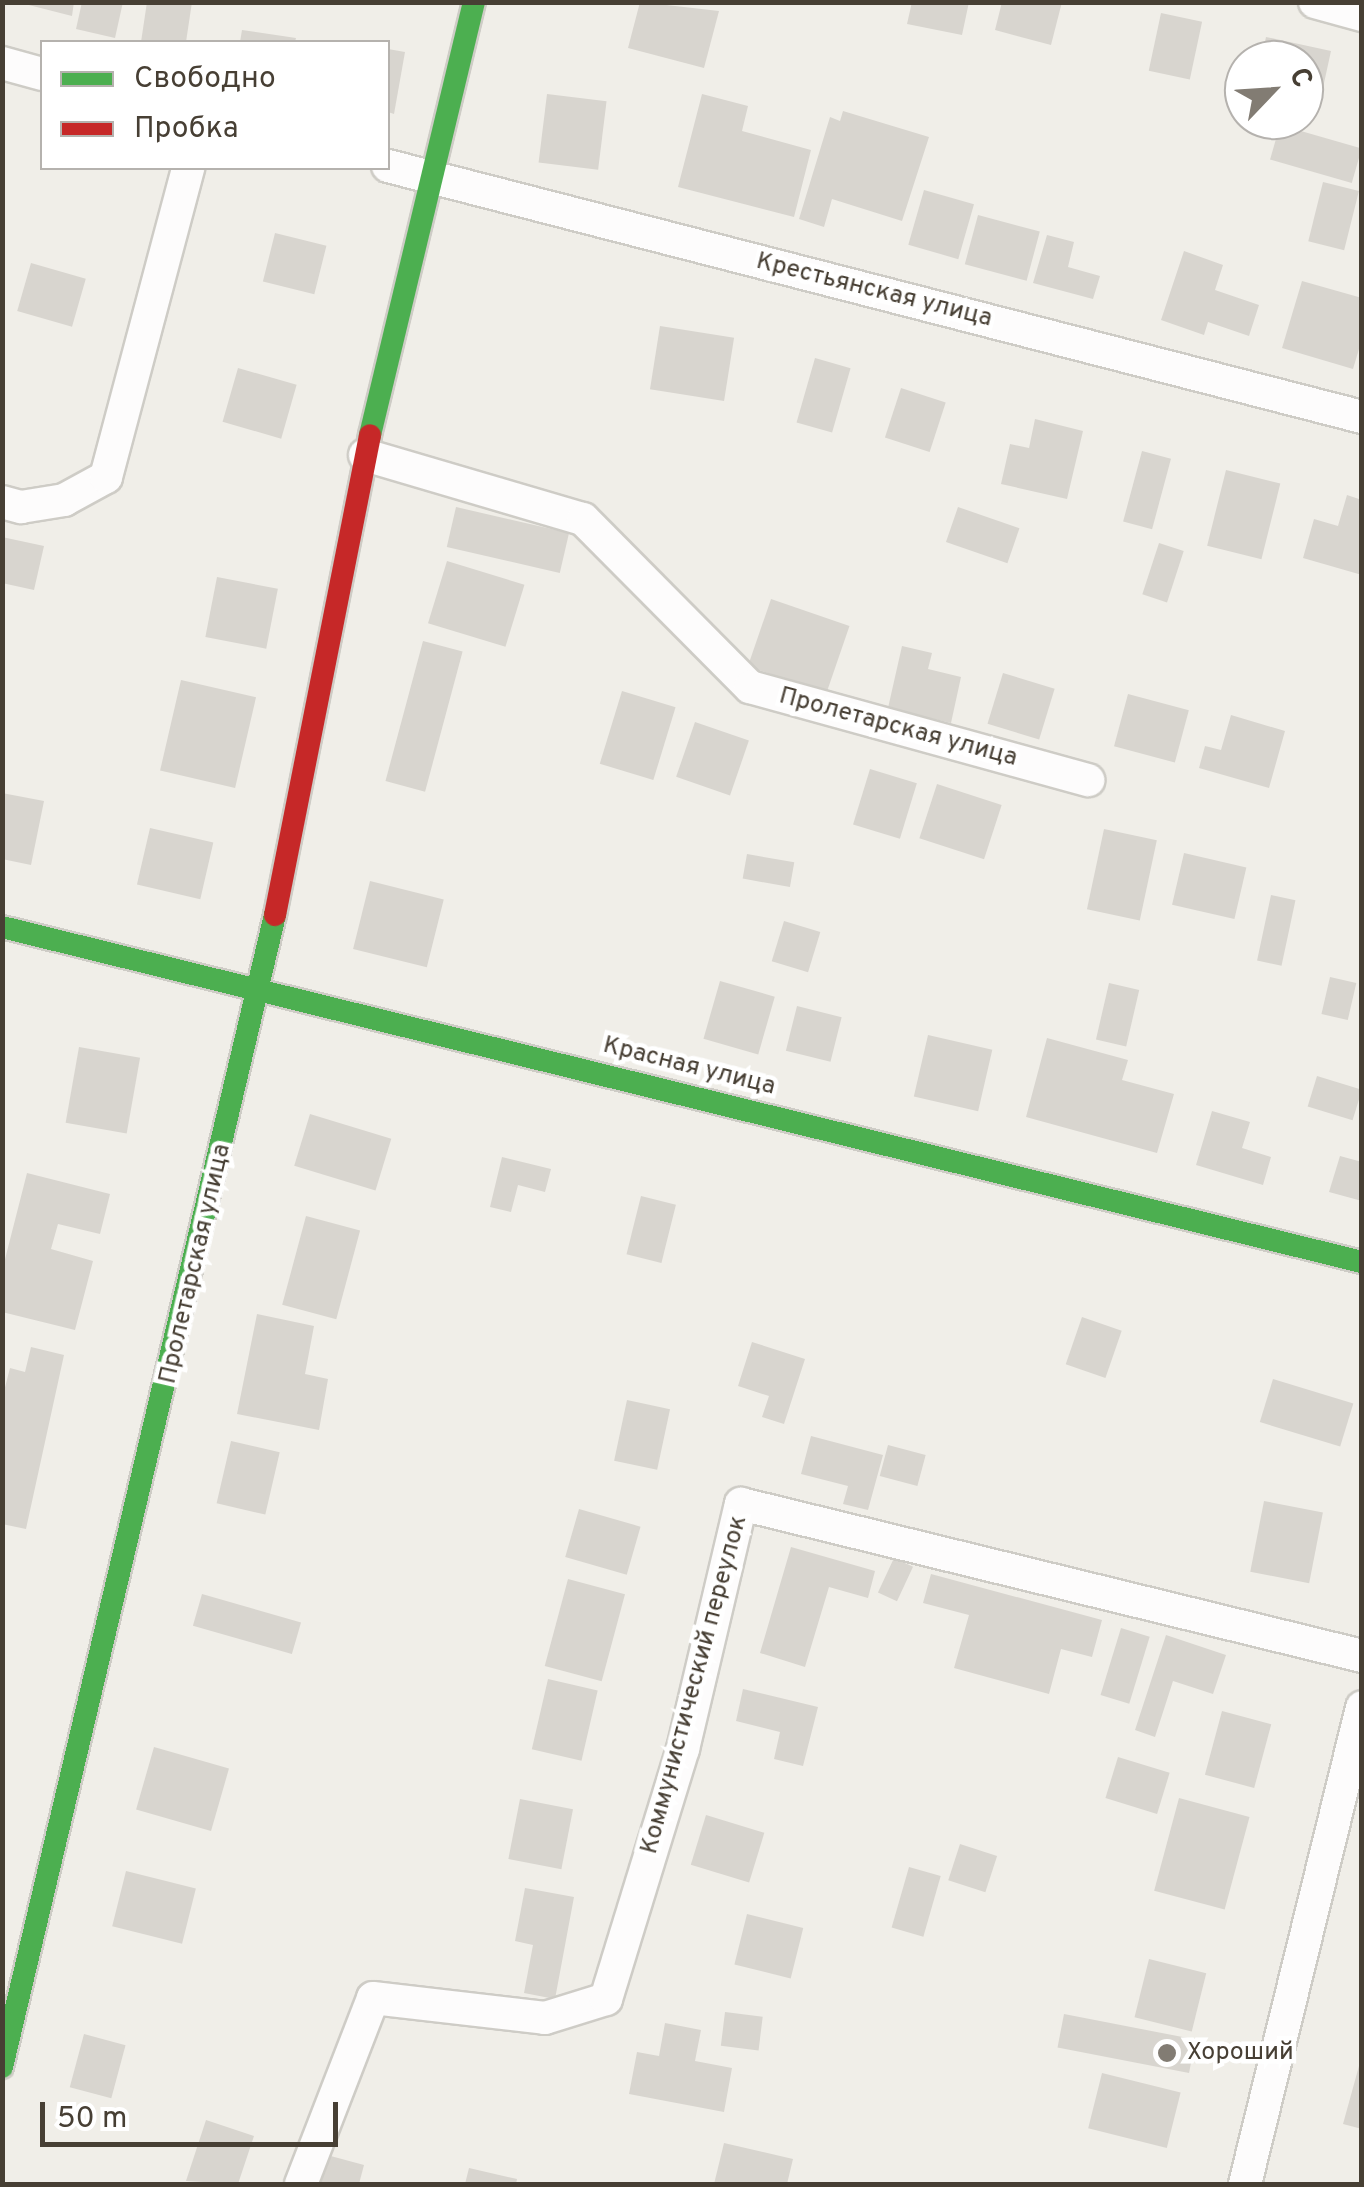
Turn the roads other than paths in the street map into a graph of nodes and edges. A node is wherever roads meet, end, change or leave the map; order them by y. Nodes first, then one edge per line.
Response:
1 (474, 2) edge
2 (1314, 2) edge
3 (1362, 15) edge
4 (2, 64) edge
5 (40, 74) edge
6 (390, 166) edge
7 (187, 170) edge
8 (428, 176) junction
9 (1362, 417) edge
10 (366, 455) junction
11 (2, 502) edge
12 (1088, 780) dead end
13 (2, 928) edge
14 (261, 989) junction
15 (1362, 1262) edge
16 (1362, 1656) edge
17 (1362, 1707) edge
18 (2, 2067) edge
19 (301, 2184) edge
20 (1245, 2184) edge

1 - 8 street, Пролетарская улица
2 - 3 street
4 - 5 street
6 - 8 street, Крестьянская улица
7 - 11 street
8 - 9 street, Крестьянская улица
8 - 10 street, Пролетарская улица
10 - 12 street, Пролетарская улица
10 - 14 street, Пролетарская улица
13 - 14 street, Красная улица
14 - 15 street, Красная улица
14 - 18 street, Пролетарская улица
16 - 19 street, Коммунистический переулок
17 - 20 street

